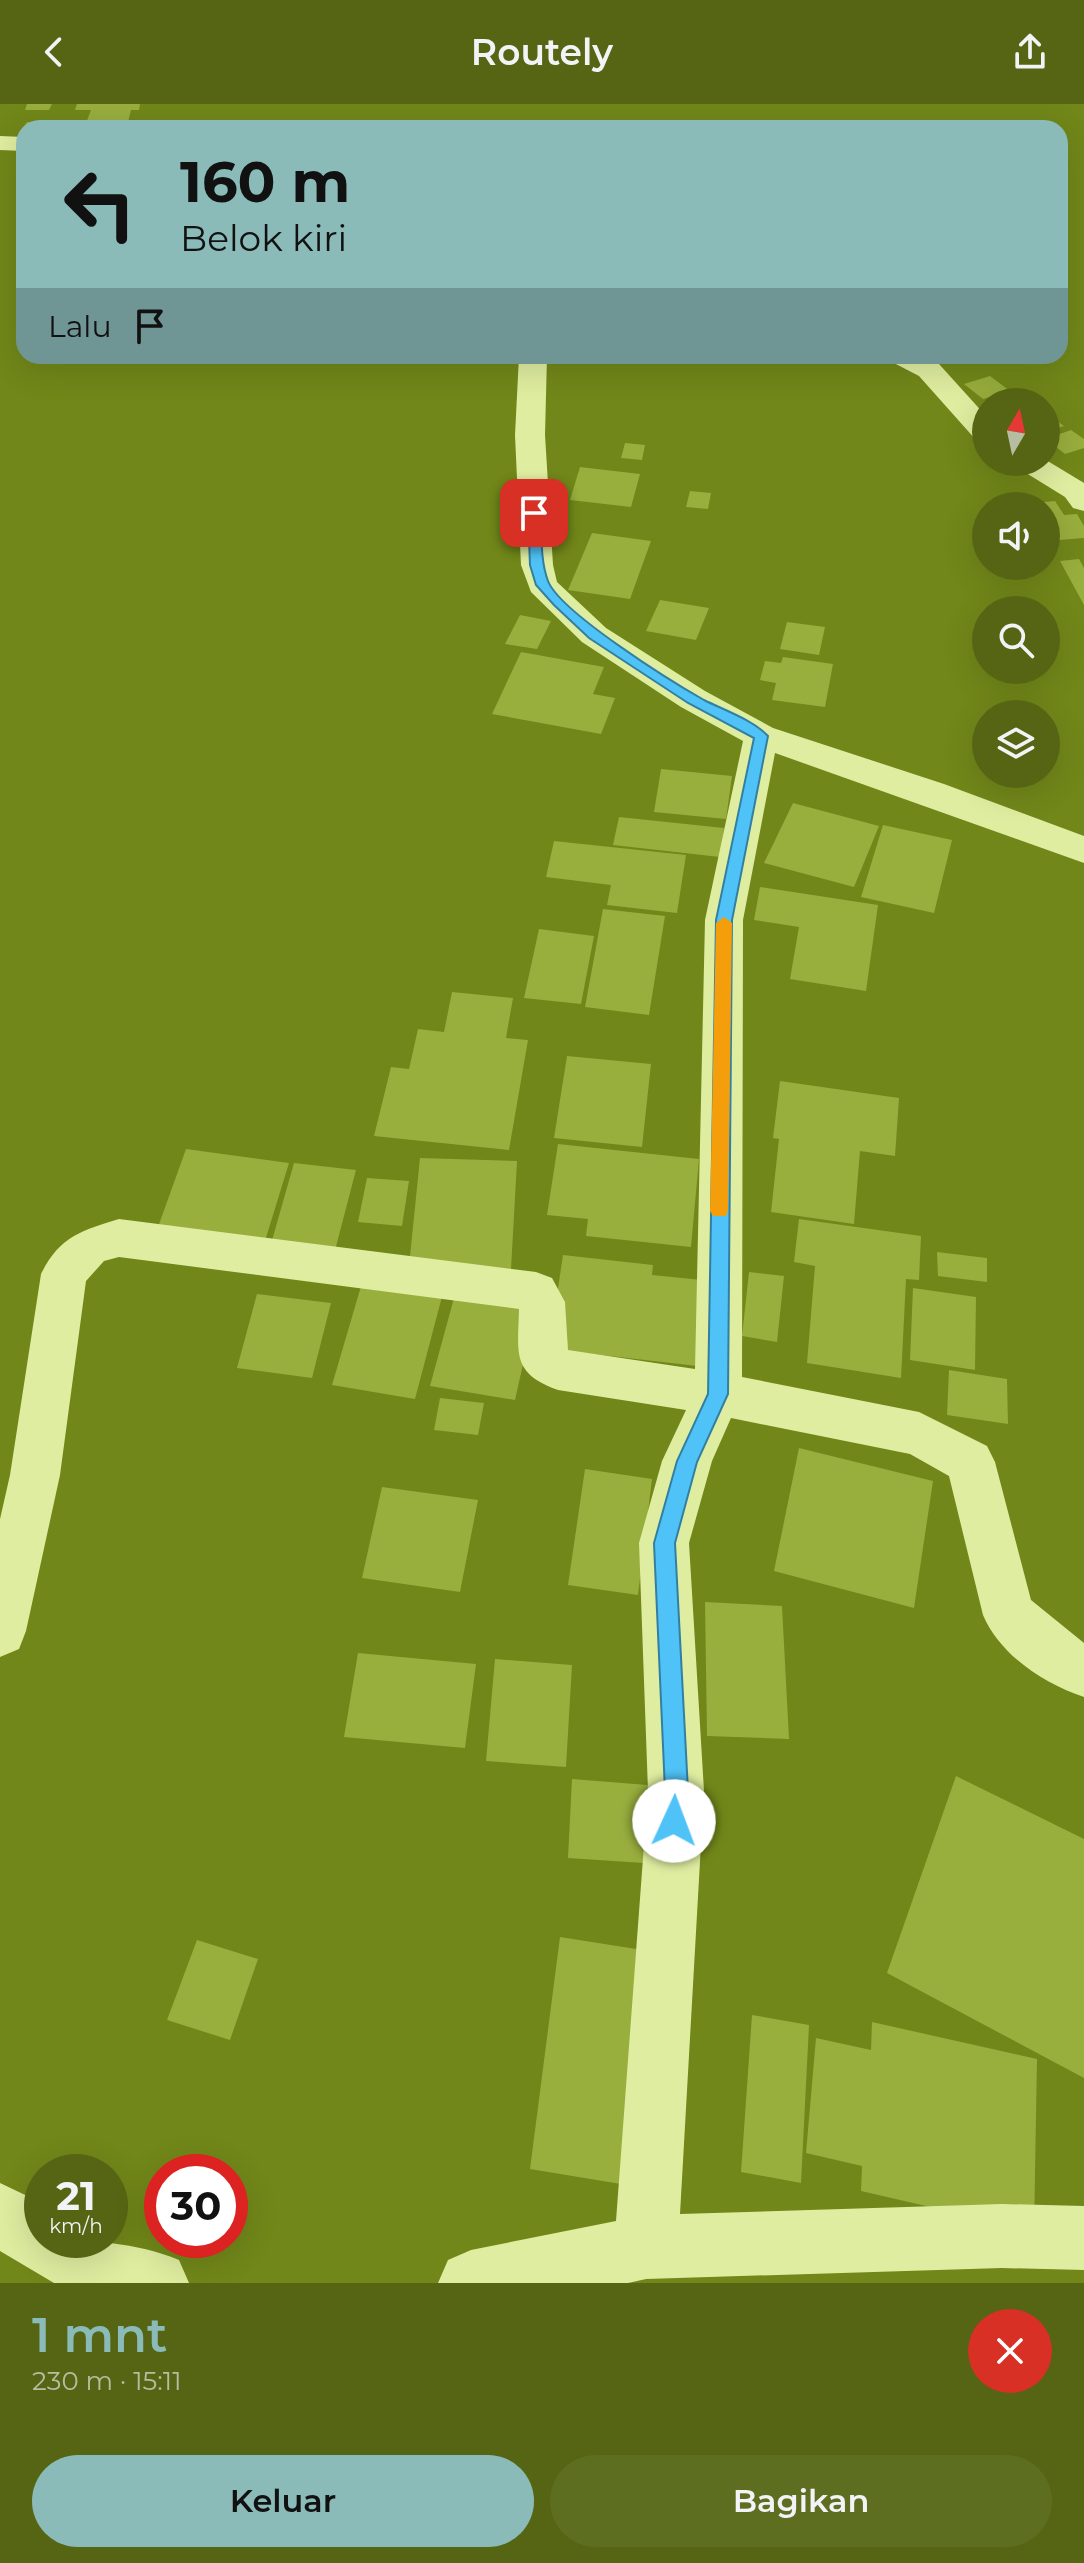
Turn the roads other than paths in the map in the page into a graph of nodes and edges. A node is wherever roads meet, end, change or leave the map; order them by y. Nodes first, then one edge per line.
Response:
1 (533, 364) edge
2 (917, 364) edge
3 (972, 418) edge
4 (1051, 476) edge
5 (1084, 502) edge
6 (761, 736) junction
7 (1084, 850) edge
8 (718, 1394) junction
9 (0, 1631) edge
10 (1084, 1670) edge
11 (0, 2215) edge
12 (24, 2229) edge
13 (1084, 2238) edge
14 (646, 2247) junction
15 (74, 2258) edge
16 (156, 2283) edge
17 (471, 2283) edge

1 - 6 street
2 - 3 street
4 - 5 street
6 - 7 street
6 - 8 street
8 - 9 street
8 - 10 street
8 - 14 street
11 - 12 street
13 - 14 street
14 - 17 street
15 - 16 street

